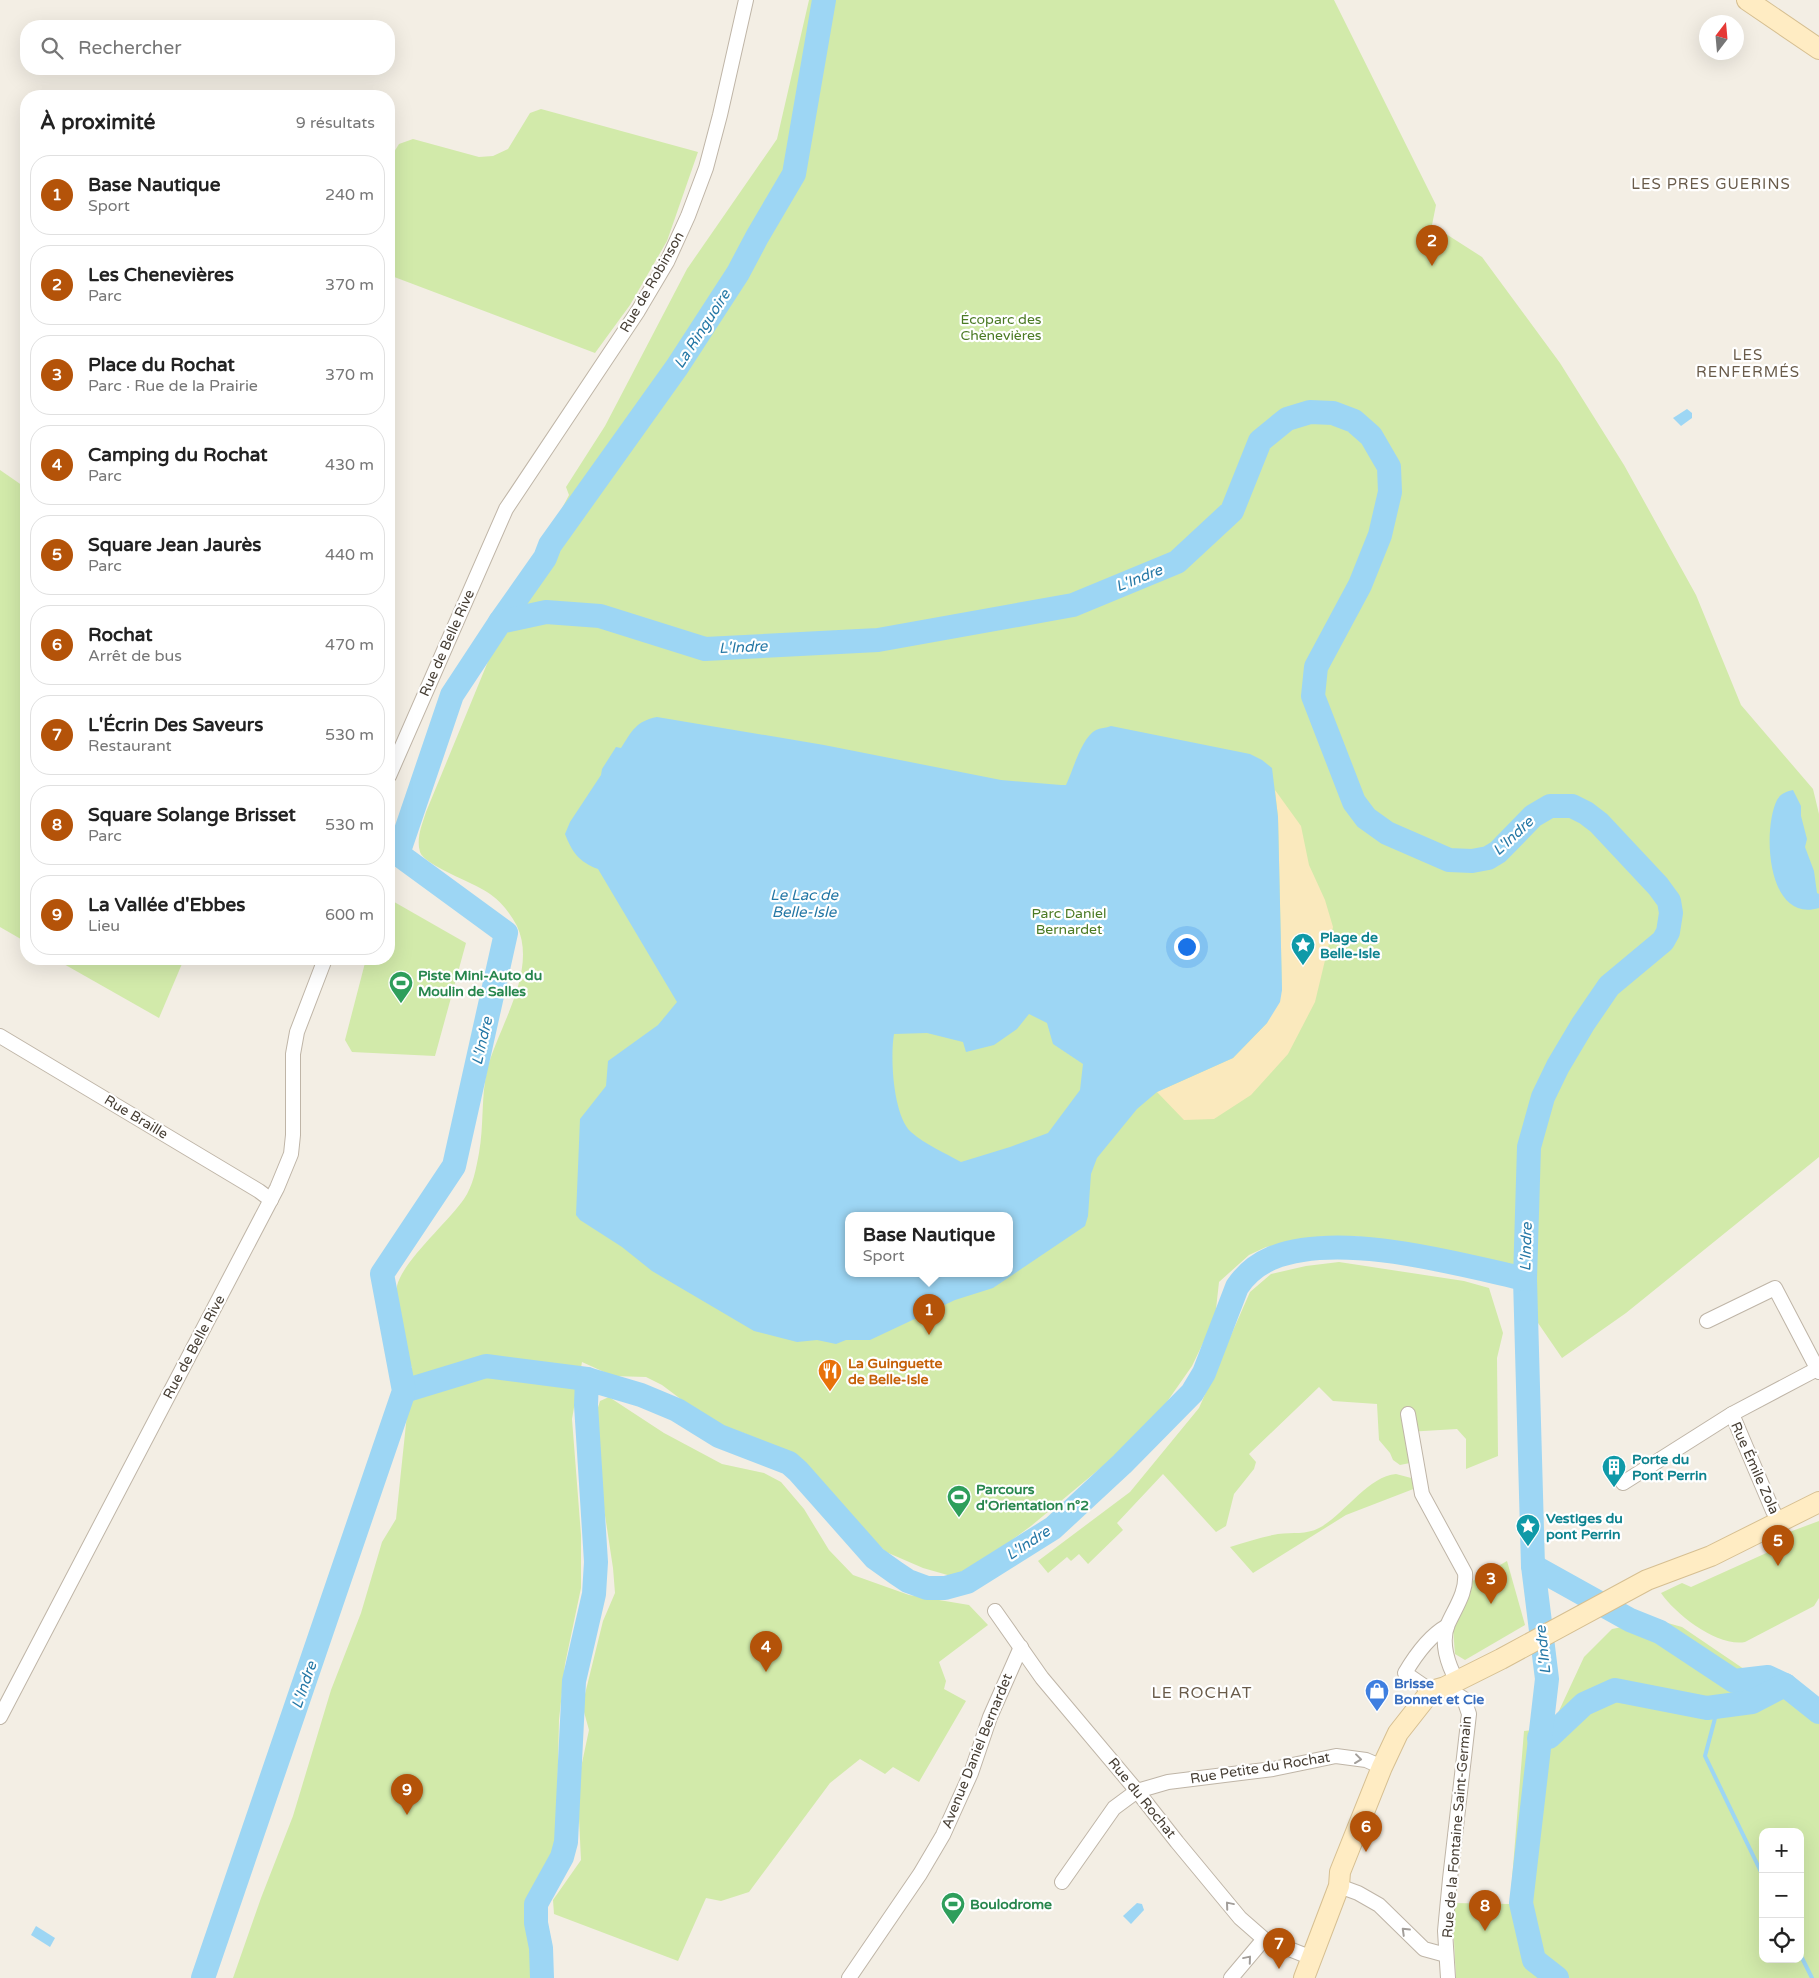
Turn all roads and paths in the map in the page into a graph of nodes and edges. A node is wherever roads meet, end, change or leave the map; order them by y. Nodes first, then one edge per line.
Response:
1 (746, 0) edge
2 (1747, 0) edge
3 (1819, 49) edge
4 (506, 509) joint
5 (395, 762) edge
6 (323, 965) edge
7 (0, 1036) edge
8 (271, 1200) junction
9 (1706, 1321) dead end
10 (1818, 1370) edge
11 (1408, 1414) dead end
12 (1732, 1414) junction
13 (1623, 1484) dead end
14 (1819, 1502) edge
15 (1779, 1521) junction
16 (996, 1611) dead end
17 (1447, 1626) junction
18 (1020, 1647) junction
19 (1444, 1686) junction
20 (0, 1717) edge
21 (1382, 1767) junction
22 (1137, 1791) junction
23 (1062, 1882) dead end
24 (1339, 1886) junction
25 (1264, 1939) junction
26 (1446, 1955) junction
27 (1312, 1958) junction
28 (849, 1978) edge
29 (1231, 1978) edge
30 (1304, 1978) edge
31 (1448, 1978) edge

1 - 4 street, Rue de Robinson
2 - 3 main road
4 - 5 street, Rue de Belle Rive
6 - 8 street, Rue de Belle Rive
7 - 8 street, Rue Braille
8 - 20 street, Rue de Belle Rive
9 - 10 street
10 - 12 street
11 - 17 street
12 - 13 street
12 - 15 street, Rue Émile Zola
14 - 15 main road
15 - 19 main road
16 - 18 street, Rue du Rochat
17 - 19 street
17 - 19 street, Rue de la Fontaine Saint-Germain
18 - 22 street, Rue du Rochat
18 - 28 street, Avenue Daniel Bernardet
19 - 21 main road
19 - 24 main road
19 - 26 street, Rue de la Fontaine Saint-Germain
22 -> 21 street, Rue Petite du Rochat
21 - 24 main road
22 - 23 street
25 -> 22 street, Rue du Rochat
26 -> 24 street
24 - 27 main road
25 - 27 street, Rue du Rochat
29 -> 25 street
26 - 31 street, Rue de la Fontaine Saint-Germain
27 - 30 main road

